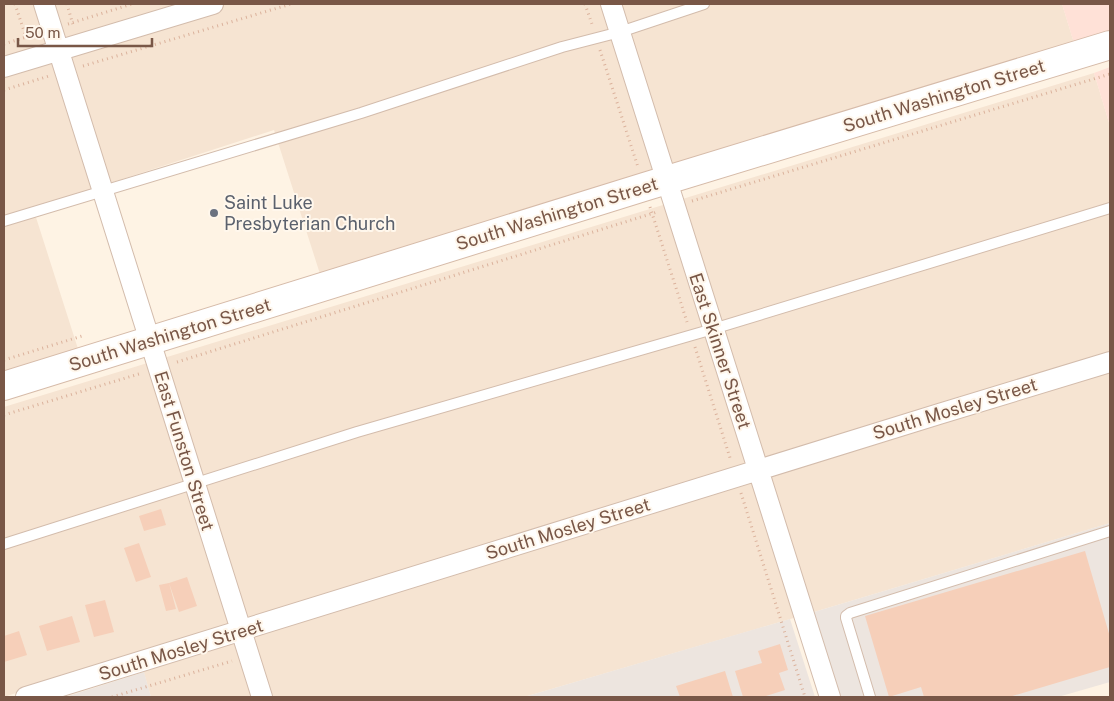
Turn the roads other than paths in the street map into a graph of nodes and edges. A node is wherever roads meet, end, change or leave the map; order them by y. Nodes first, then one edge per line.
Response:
1 (44, 4) edge
2 (213, 4) edge
3 (611, 4) edge
4 (704, 4) edge
5 (620, 32) junction
6 (1110, 45) edge
7 (59, 51) junction
8 (4, 67) edge
9 (666, 180) junction
10 (103, 191) junction
11 (1110, 208) edge
12 (4, 221) edge
13 (713, 329) junction
14 (150, 341) junction
15 (1110, 362) edge
16 (4, 386) edge
17 (758, 470) junction
18 (195, 484) junction
19 (1110, 531) edge
20 (4, 544) edge
21 (241, 631) junction
22 (26, 697) edge
23 (262, 697) edge
24 (830, 697) edge
25 (870, 697) edge

1 - 7 street, East Funston Street
2 - 7 street
3 - 5 street, East Skinner Street
4 - 5 lane
5 - 9 street, East Skinner Street
5 - 10 lane
6 - 9 street, South Washington Street
7 - 8 street
7 - 10 street, East Funston Street
9 - 13 street, East Skinner Street
9 - 14 street, South Washington Street
10 - 12 lane
10 - 14 street, East Funston Street
11 - 13 lane
13 - 17 street, East Skinner Street
13 - 18 lane
14 - 16 street, South Washington Street
14 - 18 street, East Funston Street
15 - 17 street, South Mosley Street
17 - 21 street, South Mosley Street
17 - 24 street, East Skinner Street
18 - 20 lane
18 - 21 street, East Funston Street
19 - 25 lane
21 - 22 street, South Mosley Street
21 - 23 street, East Funston Street

